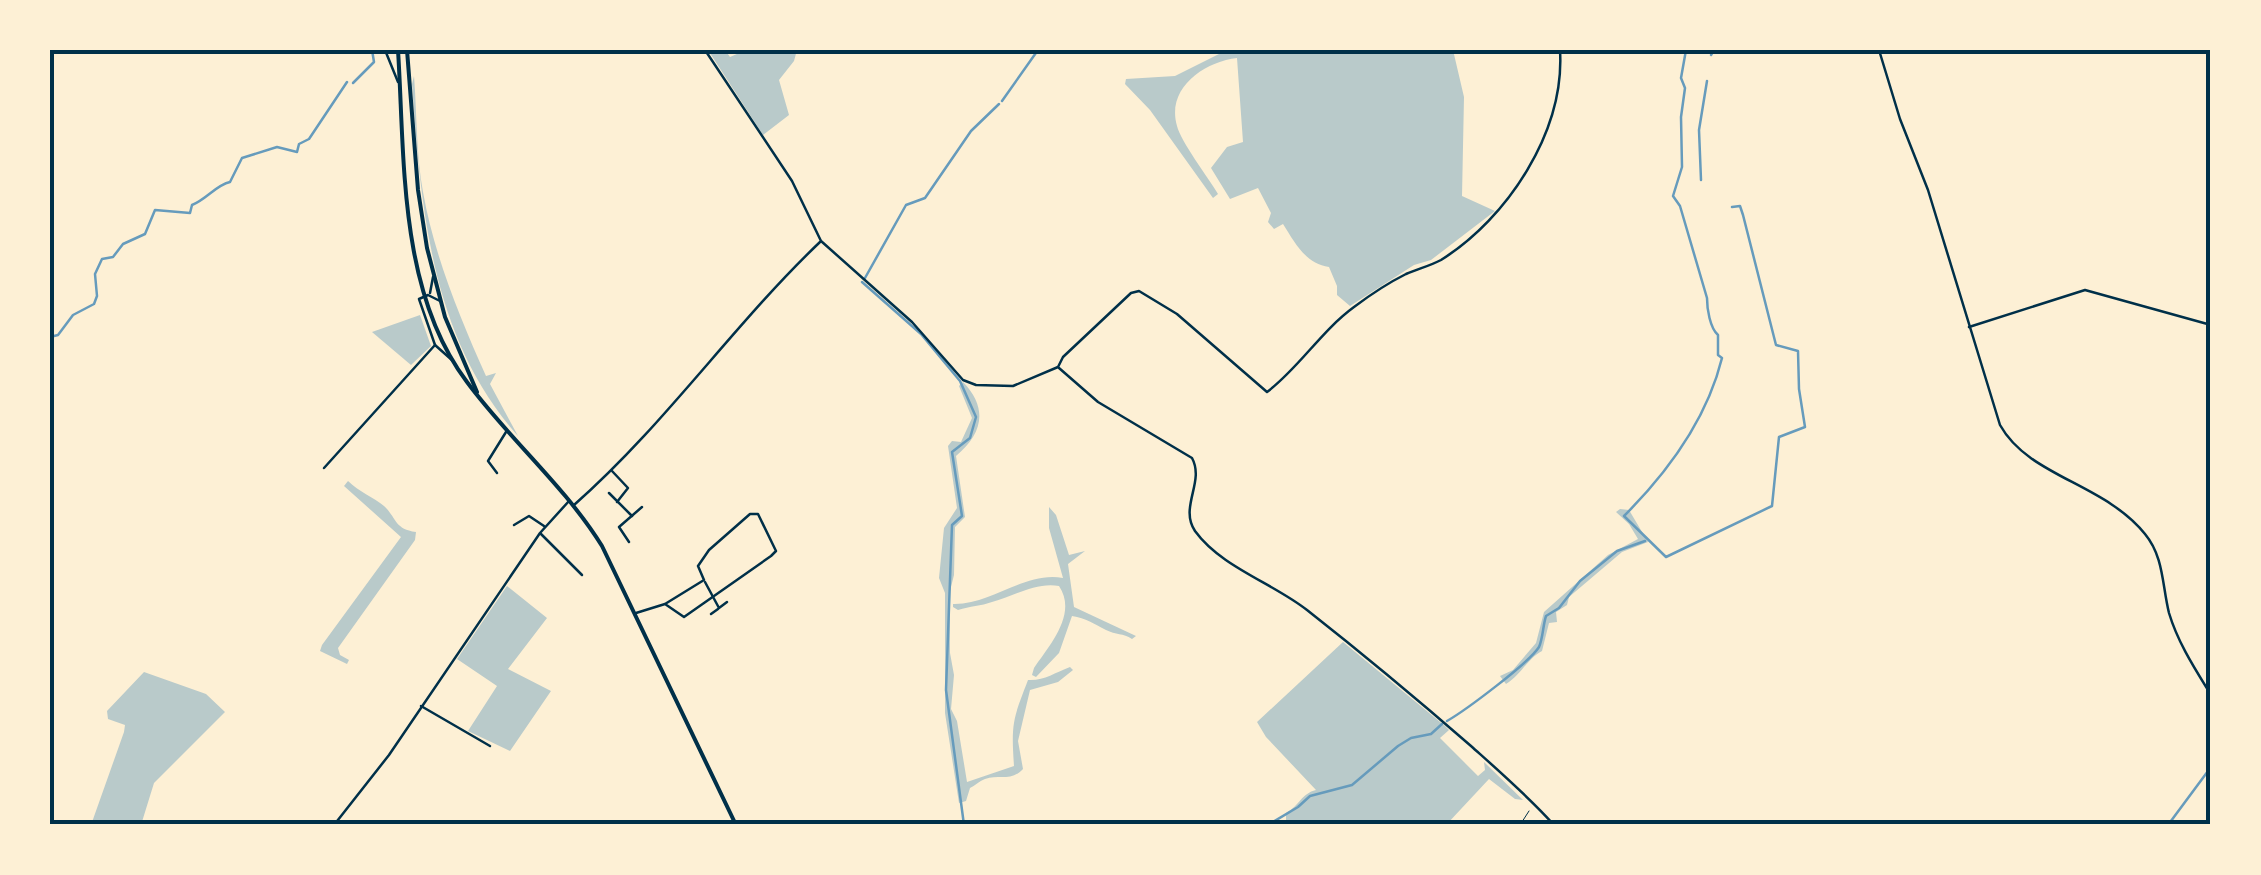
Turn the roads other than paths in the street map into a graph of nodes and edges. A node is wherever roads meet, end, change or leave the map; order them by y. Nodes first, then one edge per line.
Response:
1 (385, 50) edge
2 (398, 50) edge
3 (407, 50) edge
4 (705, 50) edge
5 (1560, 50) edge
6 (1879, 50) edge
7 (400, 88) junction
8 (822, 241) junction
9 (433, 276) junction
10 (427, 296) junction
11 (440, 302) junction
12 (2211, 325) edge
13 (1968, 327) junction
14 (435, 345) junction
15 (454, 362) junction
16 (1058, 367) junction
17 (477, 392) junction
18 (507, 431) junction
19 (324, 468) dead end
20 (611, 470) junction
21 (497, 472) dead end
22 (609, 493) dead end
23 (617, 502) junction
24 (572, 503) junction
25 (642, 507) dead end
26 (531, 509) dead end
27 (528, 516) junction
28 (632, 516) junction
29 (514, 525) dead end
30 (545, 526) junction
31 (540, 533) junction
32 (630, 542) dead end
33 (583, 576) dead end
34 (704, 580) junction
35 (712, 596) junction
36 (727, 602) dead end
37 (665, 604) junction
38 (720, 608) junction
39 (635, 614) junction
40 (711, 614) dead end
41 (2211, 695) edge
42 (421, 706) junction
43 (490, 746) dead end
44 (334, 825) edge
45 (736, 825) edge
46 (1554, 825) edge

1 - 7 street
2 - 7 highway
3 - 9 highway
4 - 8 street
5 - 16 street
6 - 13 street
7 - 10 highway
8 - 16 street
8 - 20 street
9 - 10 street
9 - 11 highway
10 - 11 street
10 - 14 street
10 - 15 highway
11 - 17 highway
12 - 13 street
13 - 41 street
14 - 15 street
14 - 19 street
15 - 17 highway
16 - 46 street
17 - 18 highway
18 - 21 street
18 - 24 highway
20 - 23 street
20 - 24 street
22 - 23 street
23 - 28 street
24 - 30 street
24 - 39 highway
25 - 28 street
26 - 27 street
27 - 29 street
27 - 30 street
28 - 32 street
30 - 31 street
31 - 33 street
31 - 42 street
34 - 35 street
34 - 35 street
34 - 37 street
35 - 37 street
35 - 38 street
36 - 38 street
37 - 39 street
38 - 40 street
39 - 45 highway
42 - 43 street
42 - 44 street

